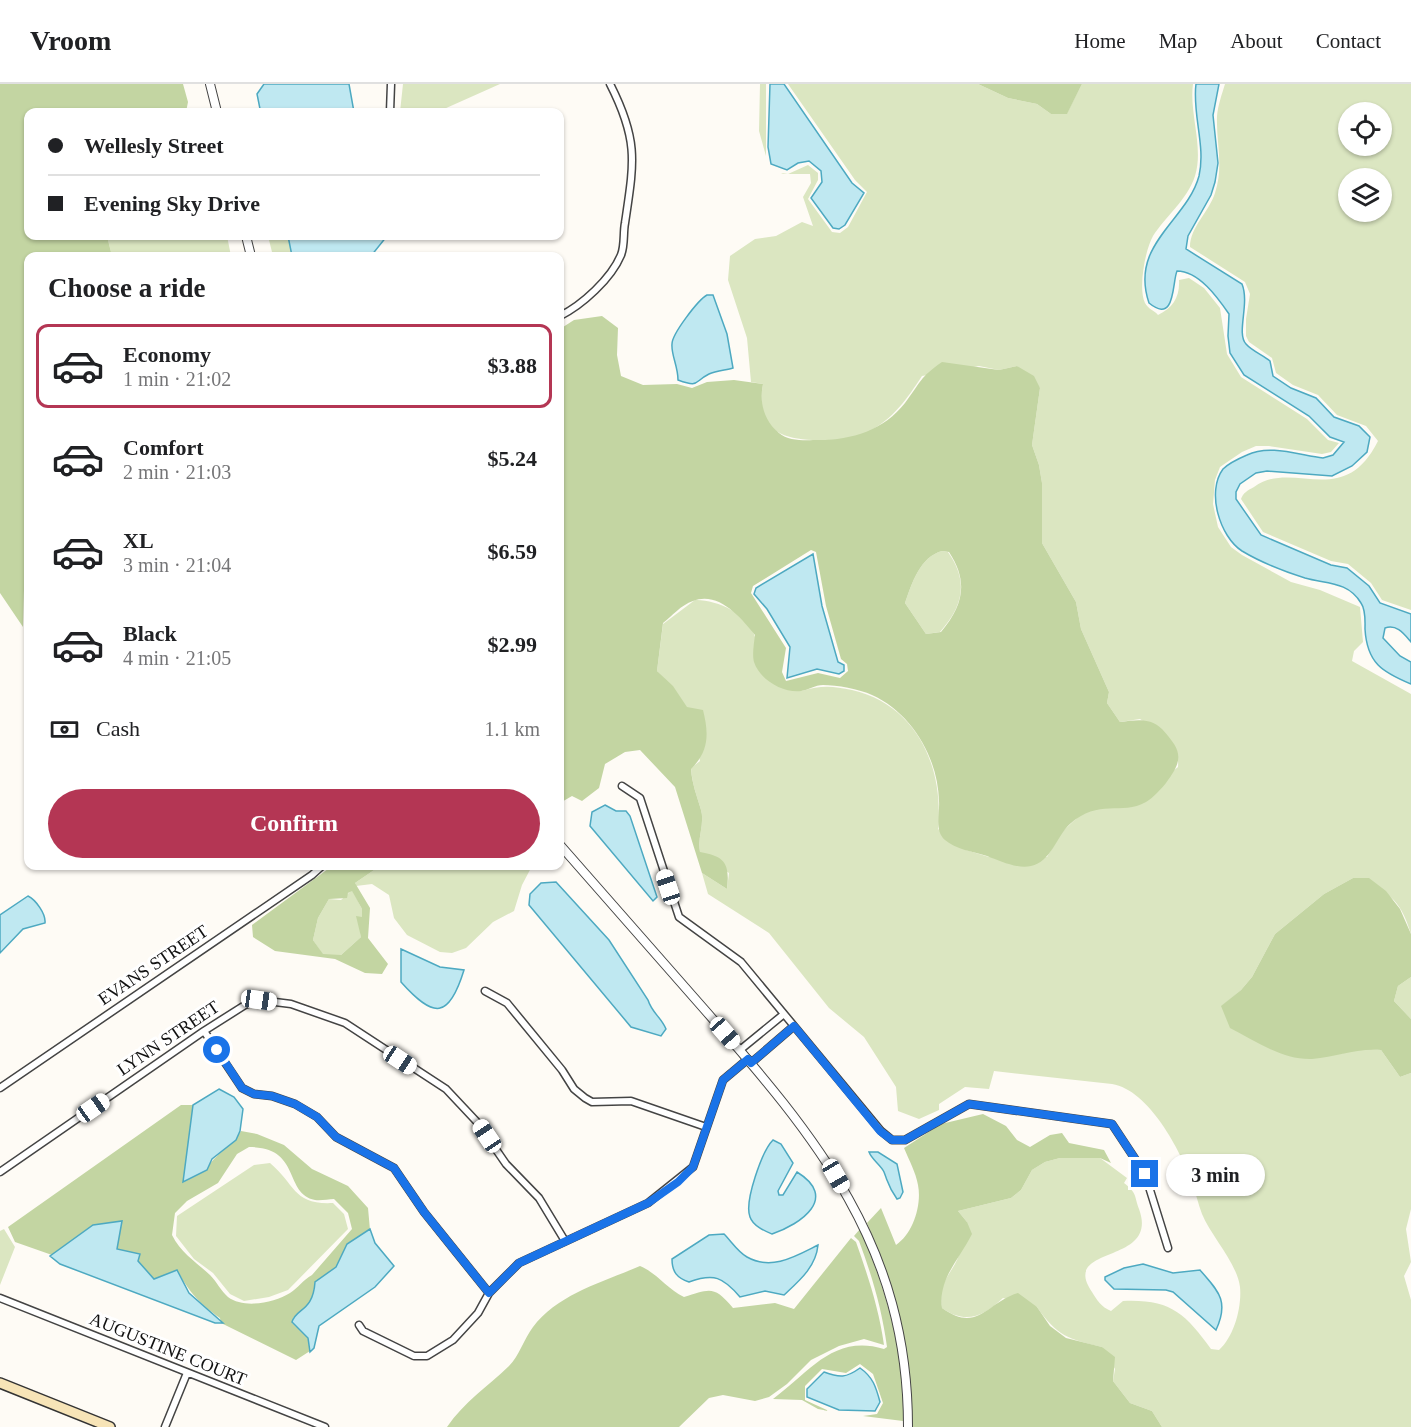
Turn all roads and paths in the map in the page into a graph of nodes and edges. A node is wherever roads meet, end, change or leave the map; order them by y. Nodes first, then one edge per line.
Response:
1 (210, 84) edge
2 (391, 84) edge
3 (610, 84) edge
4 (216, 108) edge
5 (390, 108) edge
6 (564, 314) edge
7 (622, 786) dead end
8 (564, 850) edge
9 (318, 870) edge
10 (485, 991) dead end
11 (784, 1014) junction
12 (794, 1026) junction
13 (204, 1031) junction
14 (740, 1050) junction
15 (749, 1061) junction
16 (0, 1088) edge
17 (706, 1127) junction
18 (0, 1172) edge
19 (565, 1241) junction
20 (1168, 1248) dead end
21 (489, 1293) junction
22 (0, 1298) edge
23 (359, 1325) dead end
24 (187, 1373) junction
25 (0, 1383) edge
26 (110, 1427) edge
27 (165, 1427) edge
28 (325, 1427) edge
29 (908, 1427) edge

1 - 4 street
2 - 5 street
3 - 6 street
7 - 11 street
8 - 14 street
9 - 16 street, EVANS STREET
10 - 17 street
11 - 12 street
11 - 14 street
12 - 15 street
12 - 20 street
13 - 18 street, LYNN STREET
13 - 19 street, LYNN STREET
13 - 21 street
14 - 15 street
15 - 17 street
15 - 29 street
17 - 19 street
19 - 21 street
21 - 23 street
22 - 24 street, AUGUSTINE COURT
24 - 27 street
24 - 28 street, AUGUSTINE COURT
25 - 26 main road

